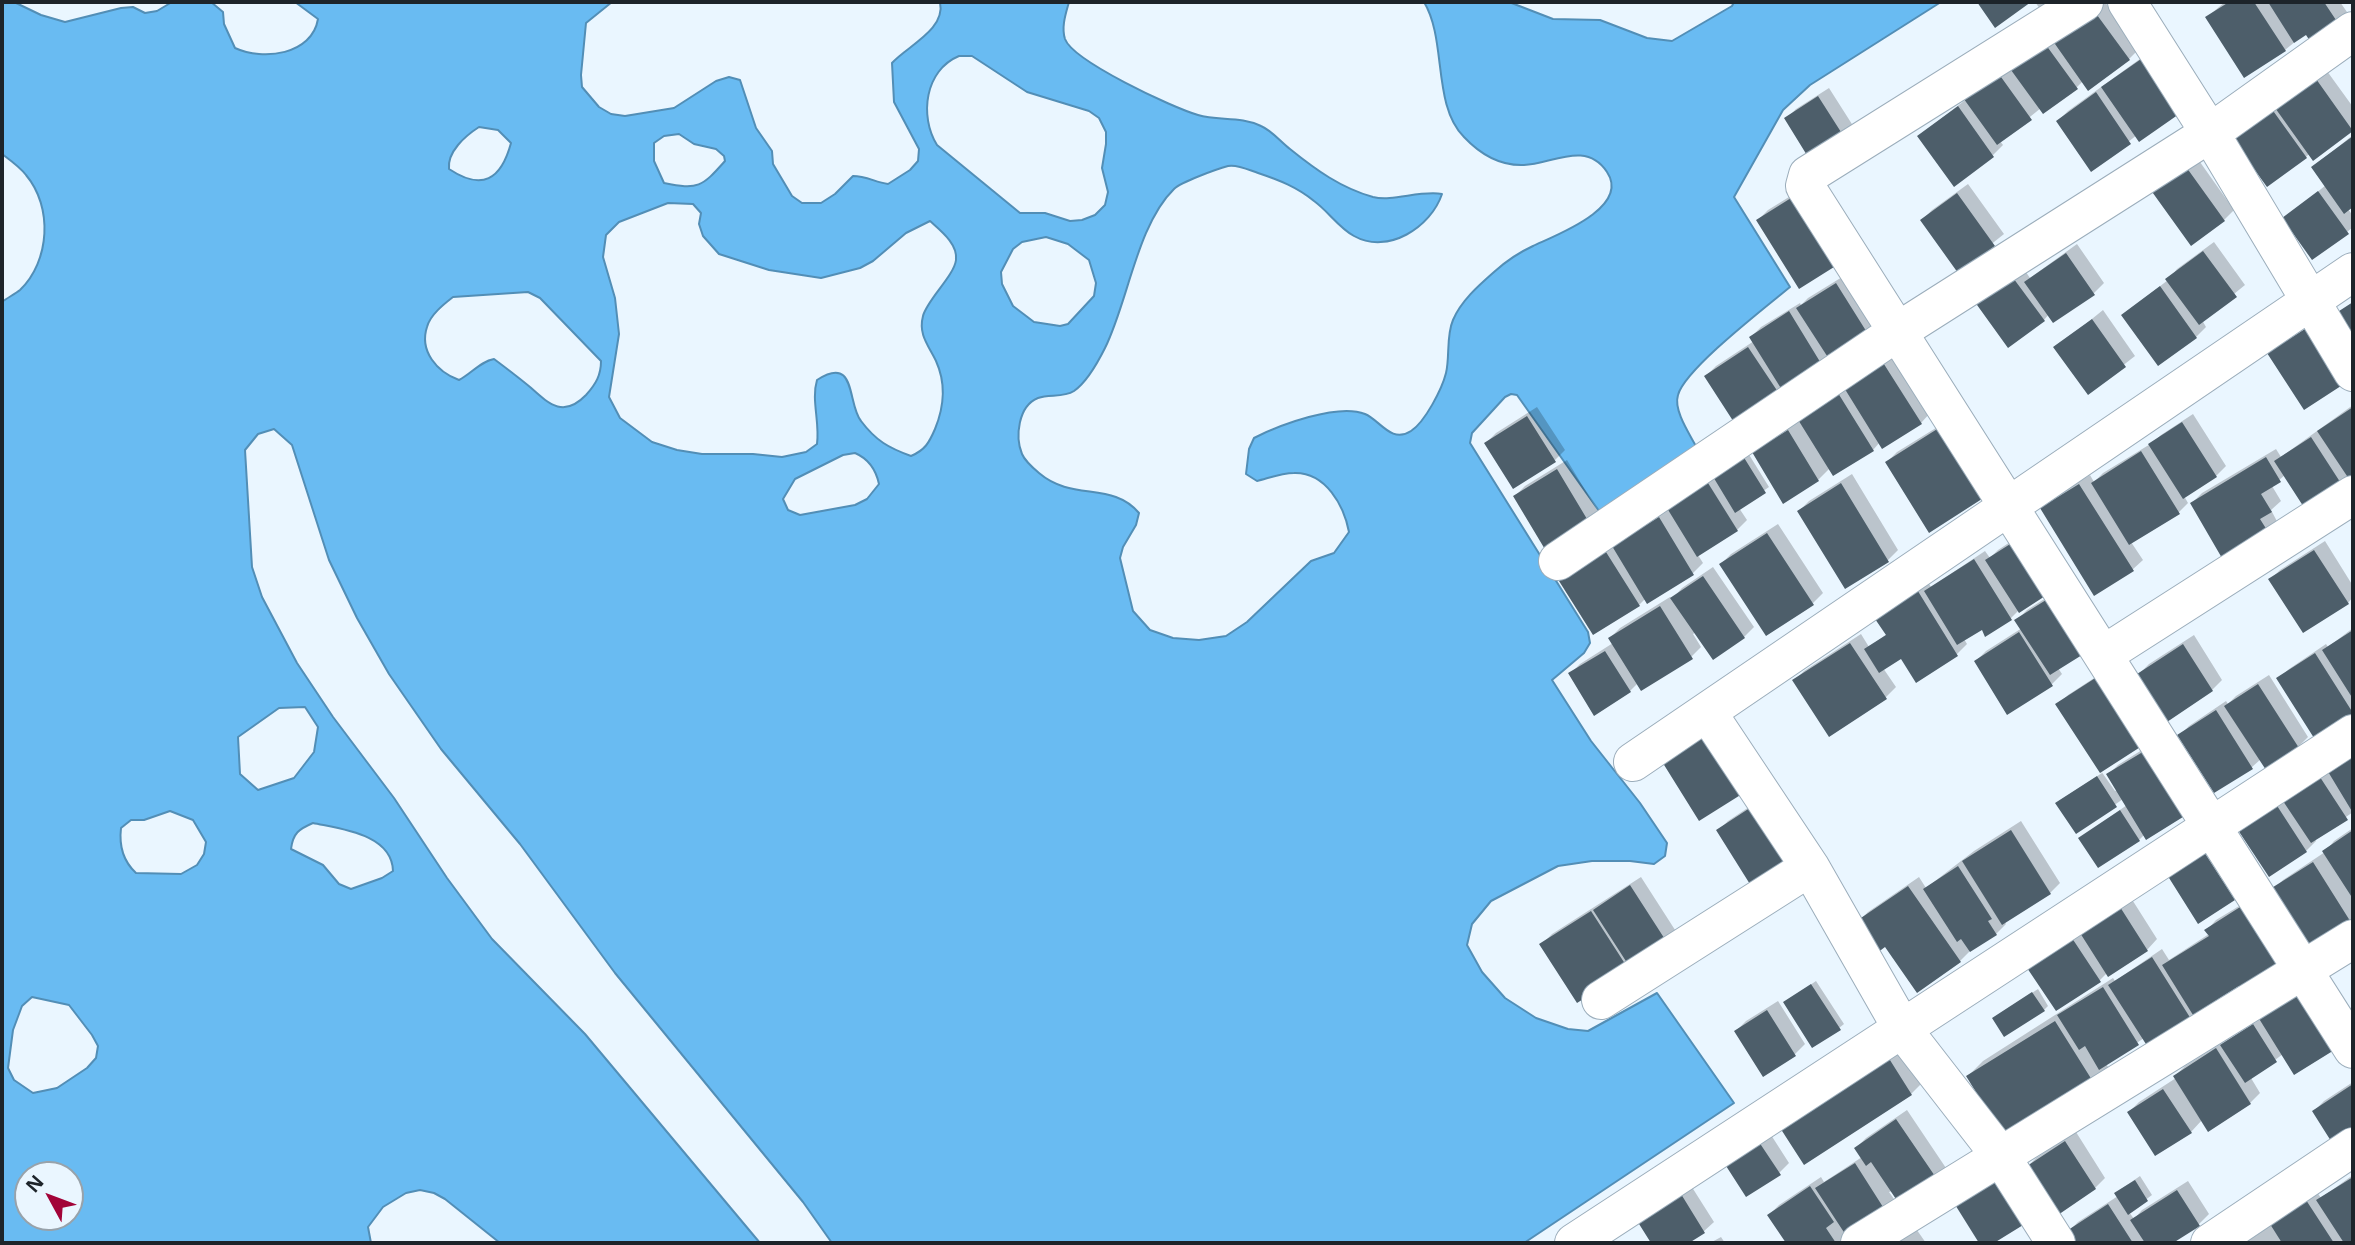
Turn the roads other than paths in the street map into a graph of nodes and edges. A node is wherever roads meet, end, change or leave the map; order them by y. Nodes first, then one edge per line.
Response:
1 (2084, 2) edge
2 (2127, 2) edge
3 (2353, 31) edge
4 (2210, 133) junction
5 (2353, 272) edge
6 (2311, 301) junction
7 (1897, 332) junction
8 (2353, 372) edge
9 (2353, 495) edge
10 (2009, 507) junction
11 (1558, 561) dead end
12 (2103, 655) junction
13 (1707, 712) junction
14 (2353, 734) edge
15 (1633, 762) dead end
16 (2210, 827) junction
17 (1810, 867) junction
18 (2353, 939) edge
19 (2304, 970) junction
20 (1601, 1000) dead end
21 (1903, 1030) junction
22 (2353, 1049) edge
23 (2353, 1147) edge
24 (2000, 1156) junction
25 (1574, 1243) edge
26 (1860, 1243) edge
27 (2056, 1243) edge
28 (2210, 1243) edge

1 - 7 street
2 - 4 street
3 - 4 street
4 - 6 street
4 - 7 street
5 - 6 street
6 - 8 street
6 - 10 street
7 - 10 street
7 - 11 street
9 - 12 street
10 - 12 street
10 - 13 street
12 - 16 street
13 - 15 street
13 - 17 street
14 - 16 street
16 - 19 street
16 - 21 street
17 - 20 street
17 - 21 street
18 - 19 street
19 - 22 street
19 - 24 street
21 - 24 street
21 - 25 street
23 - 28 street
24 - 26 street
24 - 27 street

